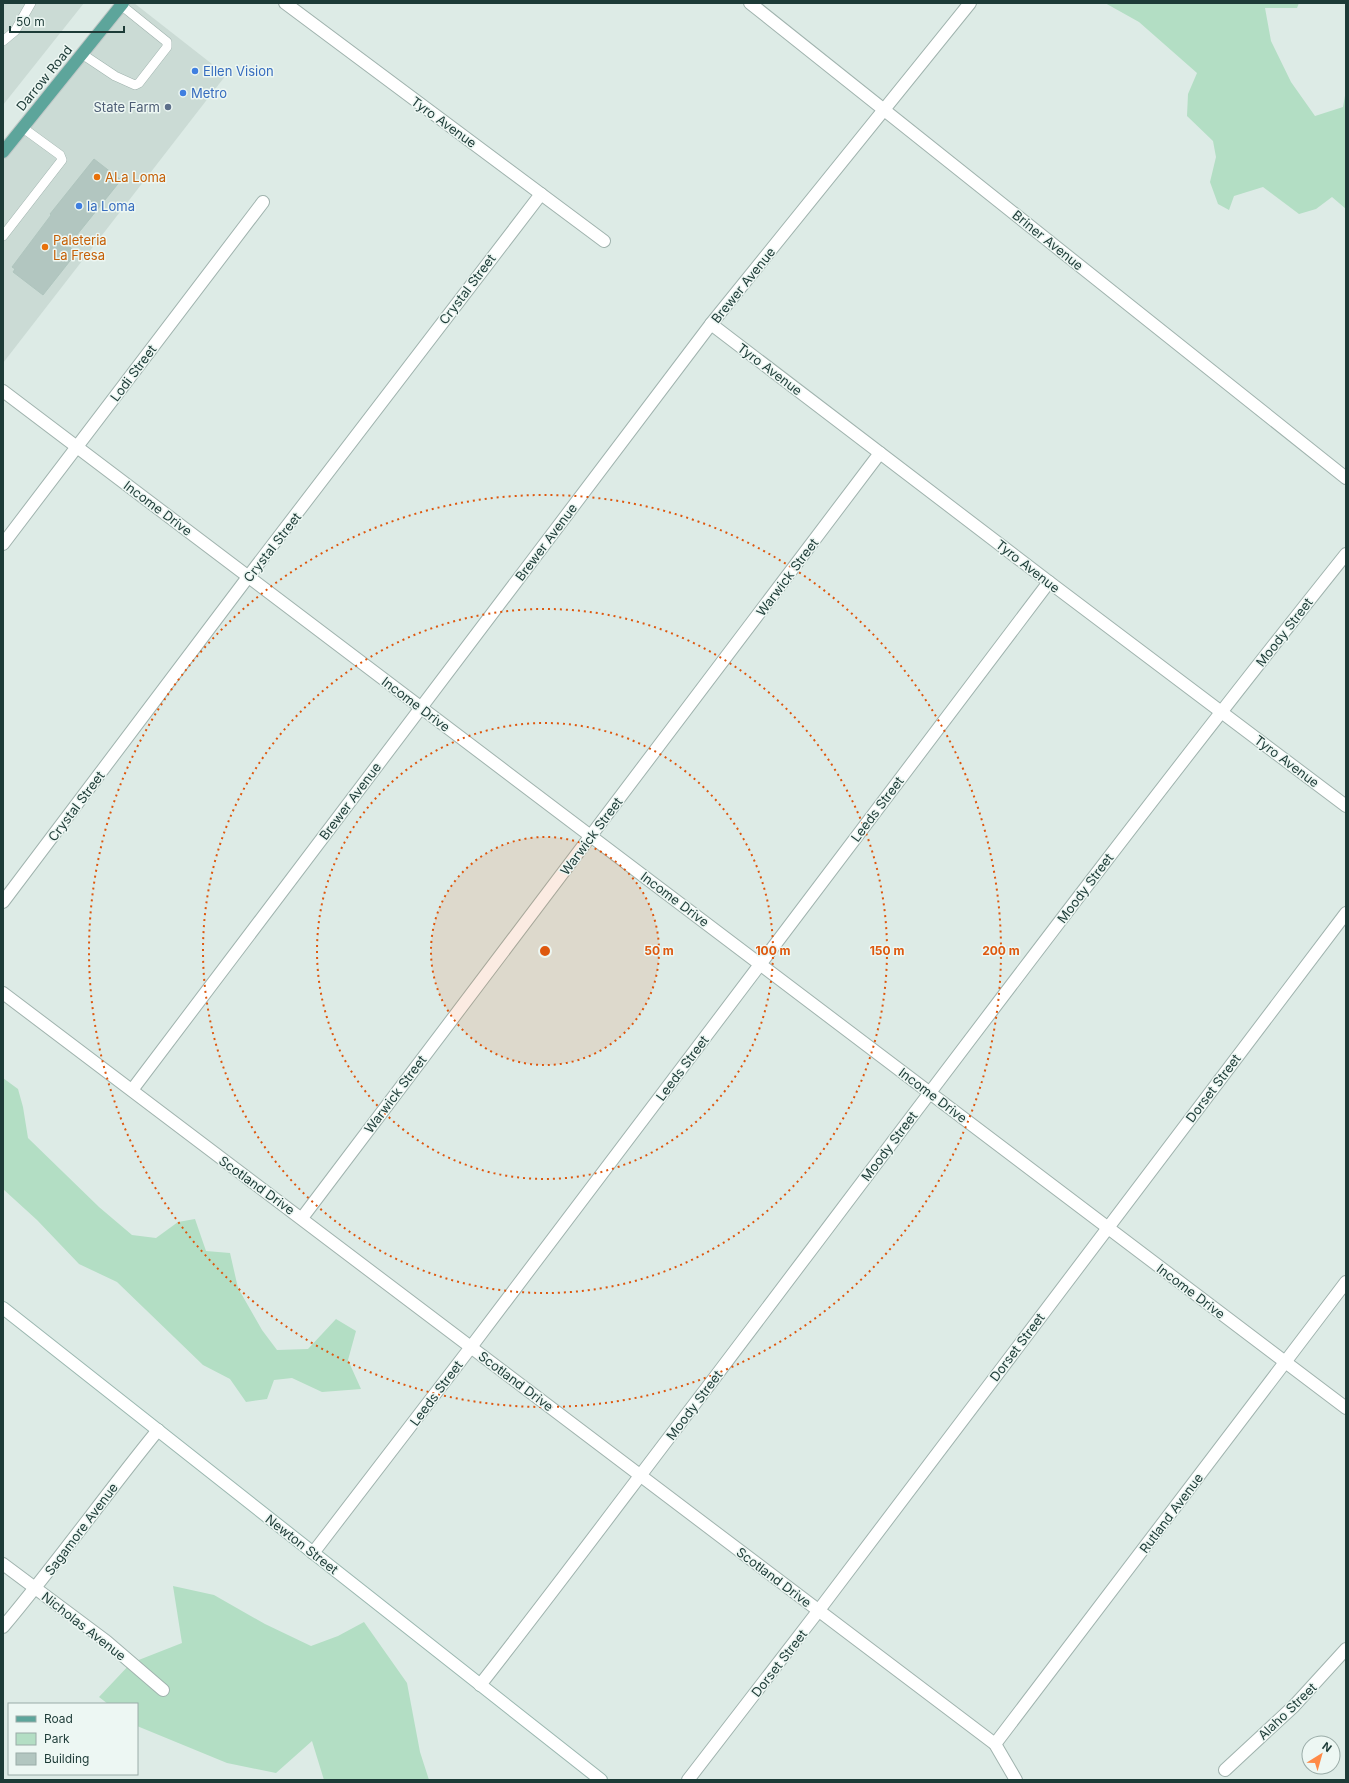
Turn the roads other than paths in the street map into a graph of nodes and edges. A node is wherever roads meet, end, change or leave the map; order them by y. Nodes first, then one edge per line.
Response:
1 (31, 3) edge
2 (285, 3) edge
3 (750, 3) edge
4 (970, 3) edge
5 (122, 4) edge
6 (3, 41) edge
7 (82, 54) junction
8 (884, 109) junction
9 (23, 128) junction
10 (3, 152) edge
11 (541, 194) junction
12 (263, 202) dead end
13 (3, 236) edge
14 (604, 241) dead end
15 (711, 324) junction
16 (3, 391) edge
17 (77, 447) junction
18 (880, 453) junction
19 (1346, 478) edge
20 (3, 544) edge
21 (1346, 554) edge
22 (248, 577) junction
23 (1049, 582) junction
24 (421, 707) junction
25 (1221, 711) junction
26 (1346, 806) edge
27 (591, 836) junction
28 (3, 902) edge
29 (1346, 913) edge
30 (760, 964) junction
31 (3, 992) edge
32 (132, 1090) junction
33 (929, 1093) junction
34 (302, 1218) junction
35 (1108, 1227) junction
36 (1346, 1282) edge
37 (3, 1308) edge
38 (471, 1347) junction
39 (1284, 1362) junction
40 (1346, 1408) edge
41 (158, 1430) junction
42 (641, 1476) junction
43 (313, 1553) junction
44 (3, 1564) edge
45 (36, 1588) junction
46 (819, 1610) junction
47 (3, 1627) edge
48 (1346, 1649) edge
49 (480, 1684) junction
50 (163, 1690) dead end
51 (995, 1744) junction
52 (1225, 1770) dead end
53 (601, 1780) edge
54 (688, 1780) edge
55 (1016, 1780) edge

1 - 6 lane
2 - 11 street, Tyro Avenue
3 - 8 street, Briner Avenue
4 - 8 street, Brewer Avenue
5 - 7 main road, Darrow Road
5 - 7 lane
7 - 9 main road, Darrow Road
8 - 15 street, Brewer Avenue
8 - 19 street, Briner Avenue
9 - 10 main road, Darrow Road
9 - 13 lane
11 - 14 street, Tyro Avenue
11 - 22 street, Crystal Street
12 - 17 street, Lodi Street
15 - 18 street, Tyro Avenue
15 - 24 street, Brewer Avenue
16 - 17 street, Income Drive
17 - 20 street, Lodi Street
17 - 22 street, Income Drive
18 - 23 street, Tyro Avenue
18 - 27 street, Warwick Street
21 - 25 street, Moody Street
22 - 24 street, Income Drive
22 - 28 street, Crystal Street
23 - 25 street, Tyro Avenue
23 - 30 street, Leeds Street
24 - 27 street, Income Drive
24 - 32 street, Brewer Avenue
25 - 26 street, Tyro Avenue
25 - 33 street, Moody Street
27 - 30 street, Income Drive
27 - 34 street, Warwick Street
29 - 35 street, Dorset Street
30 - 33 street, Income Drive
30 - 38 street, Leeds Street
31 - 32 street, Scotland Drive
32 - 34 street, Scotland Drive
33 - 35 street, Income Drive
33 - 42 street, Moody Street
34 - 38 street, Scotland Drive
35 - 39 street, Income Drive
35 - 46 street, Dorset Street
36 - 39 street, Rutland Avenue
37 - 41 street, Newton Street
38 - 42 street, Scotland Drive
38 - 43 street, Leeds Street
39 - 40 street, Income Drive
39 - 51 street, Rutland Avenue
41 - 43 street, Newton Street
41 - 45 street, Sagamore Avenue
42 - 46 street, Scotland Drive
42 - 49 street, Moody Street
43 - 49 street, Newton Street
44 - 45 street, Nicholas Avenue
45 - 47 street, Sagamore Avenue
45 - 50 street, Nicholas Avenue
46 - 51 street, Scotland Drive
46 - 54 street, Dorset Street
48 - 52 street, Alaho Street
49 - 53 street, Newton Street
51 - 55 street, Scotland Drive

